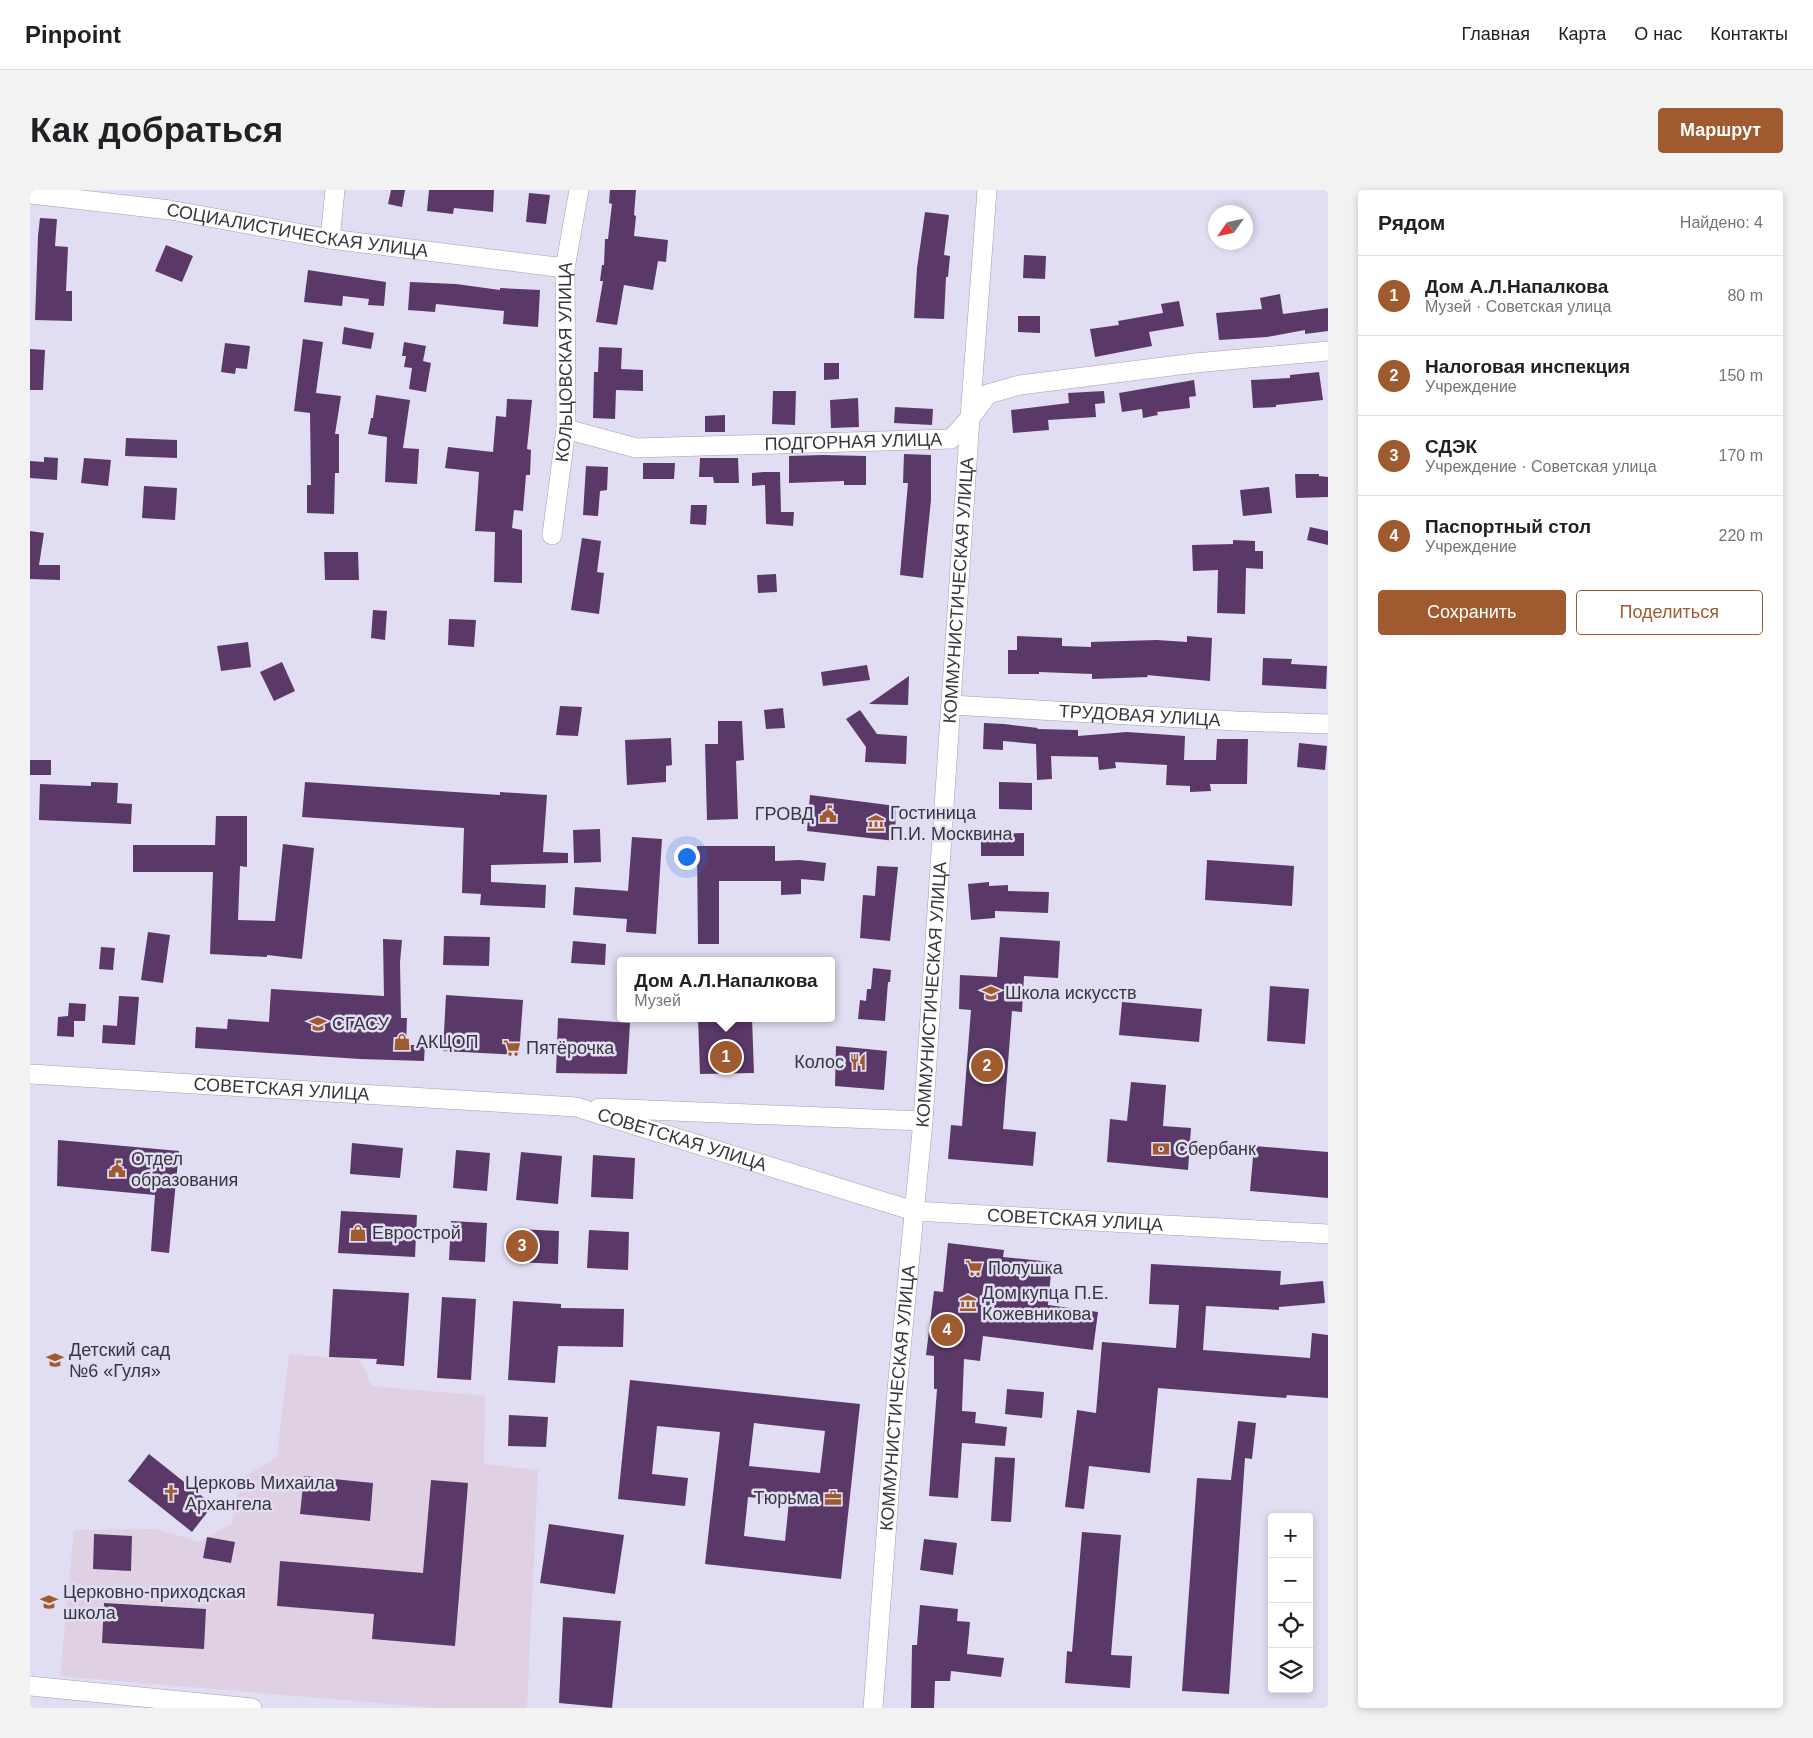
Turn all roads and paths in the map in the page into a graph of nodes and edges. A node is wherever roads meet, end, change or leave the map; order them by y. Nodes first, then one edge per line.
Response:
1 (335, 190) edge
2 (579, 190) edge
3 (987, 190) edge
4 (30, 194) edge
5 (330, 239) junction
6 (566, 268) junction
7 (1328, 351) edge
8 (970, 418) junction
9 (566, 429) junction
10 (552, 535) dead end
11 (951, 705) junction
12 (1328, 724) edge
13 (30, 1074) edge
14 (576, 1107) junction
15 (922, 1121) junction
16 (914, 1211) junction
17 (1328, 1234) edge
18 (30, 1686) edge
19 (252, 1708) edge
20 (873, 1708) edge

1 - 5 street
2 - 6 street, КОЛЬЦОВСКАЯ УЛИЦА
3 - 8 street, КОММУНИСТИЧЕСКАЯ УЛИЦА
4 - 5 street, СОЦИАЛИСТИЧЕСКАЯ УЛИЦА
5 - 6 street, СОЦИАЛИСТИЧЕСКАЯ УЛИЦА
6 - 9 street, КОЛЬЦОВСКАЯ УЛИЦА
7 - 8 street, ПОДГОРНАЯ УЛИЦА
8 - 9 street, ПОДГОРНАЯ УЛИЦА
8 - 11 street, КОММУНИСТИЧЕСКАЯ УЛИЦА
9 - 10 street, КОЛЬЦОВСКАЯ УЛИЦА
11 - 12 street, ТРУДОВАЯ УЛИЦА
11 - 15 street, КОММУНИСТИЧЕСКАЯ УЛИЦА
13 - 14 street, СОВЕТСКАЯ УЛИЦА
14 - 15 street
14 - 16 street, СОВЕТСКАЯ УЛИЦА
15 - 16 street, КОММУНИСТИЧЕСКАЯ УЛИЦА
16 - 17 street, СОВЕТСКАЯ УЛИЦА
16 - 20 street, КОММУНИСТИЧЕСКАЯ УЛИЦА
18 - 19 street

